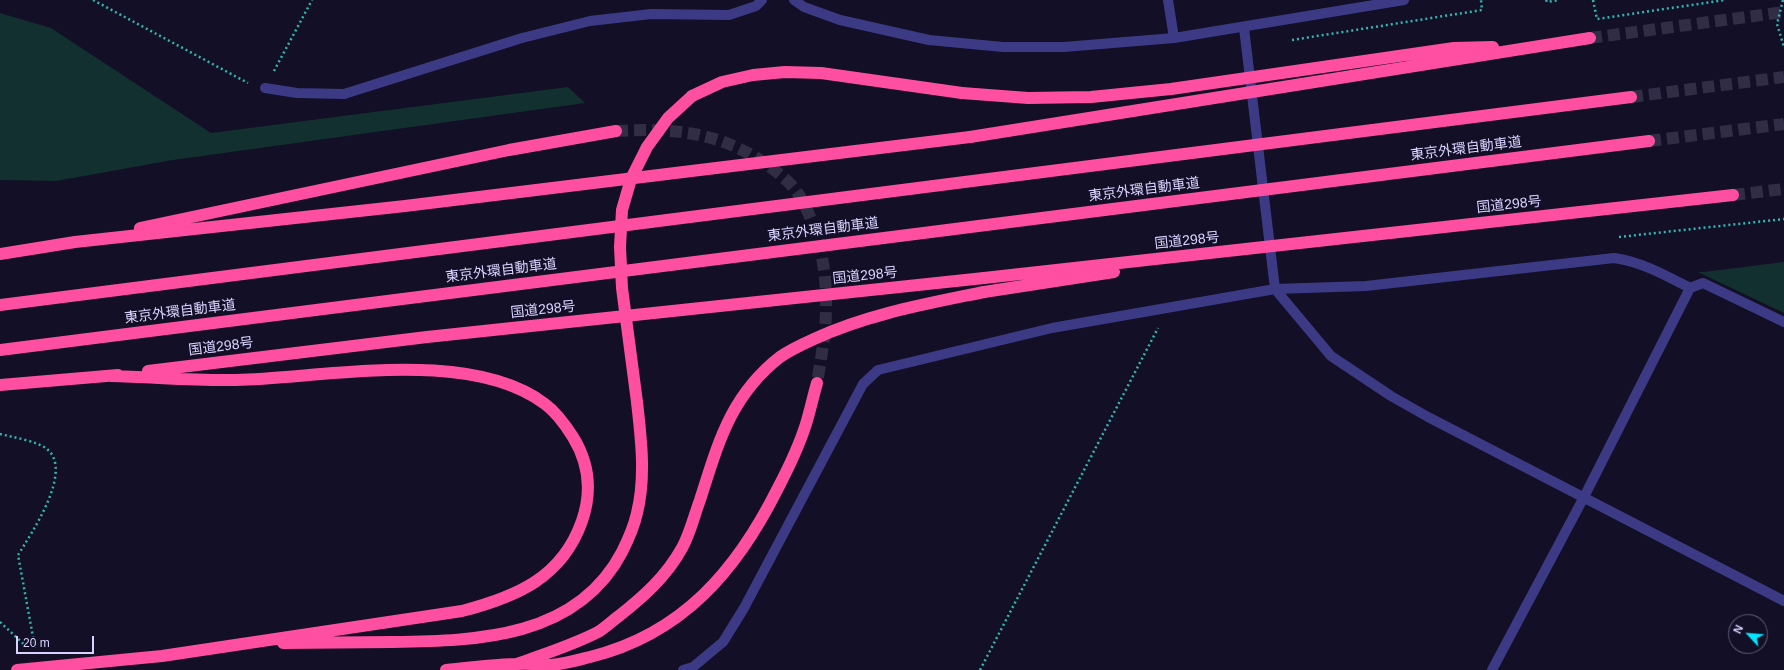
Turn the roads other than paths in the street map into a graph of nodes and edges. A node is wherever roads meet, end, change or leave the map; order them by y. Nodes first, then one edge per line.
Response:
1 (762, 0) edge
2 (794, 0) edge
3 (1168, 0) edge
4 (1404, 0) edge
5 (806, 3) edge
6 (1244, 28) junction
7 (1174, 38) junction
8 (1590, 38) tunnel mouth
9 (1538, 46) junction
10 (265, 88) road end
11 (1631, 97) tunnel mouth
12 (616, 131) tunnel mouth
13 (1649, 141) tunnel mouth
14 (1733, 195) tunnel mouth
15 (75, 242) junction
16 (1283, 246) junction
17 (0, 254) edge
18 (1690, 288) junction
19 (1275, 289) junction
20 (0, 304) edge
21 (1784, 322) edge
22 (0, 350) edge
23 (111, 376) junction
24 (817, 383) tunnel mouth
25 (0, 385) edge
26 (1584, 497) junction
27 (1784, 601) edge
28 (234, 644) junction
29 (517, 664) junction
30 (17, 670) edge
31 (446, 670) edge
32 (683, 670) edge
33 (1492, 670) edge

1 - 10 street
2 - 5 street
3 - 7 street
4 - 6 street
5 - 7 street
6 - 7 street
6 - 19 street
8 - 9 highway, bridge
9 - 15 highway, bridge
9 - 28 highway, bridge
11 - 20 highway, bridge
12 - 15 highway
13 - 22 highway, 東京外環自動車道, bridge
14 - 16 highway, 国道298号, bridge
15 - 17 highway
16 - 23 highway, 国道298号, bridge
16 - 29 highway, bridge
18 - 19 street
18 - 21 street
18 - 26 street
19 - 26 street
19 - 32 street
23 - 25 highway, 国道298号
23 - 28 highway
24 - 29 highway
26 - 27 street
26 - 33 street
28 - 30 highway
29 - 31 highway

